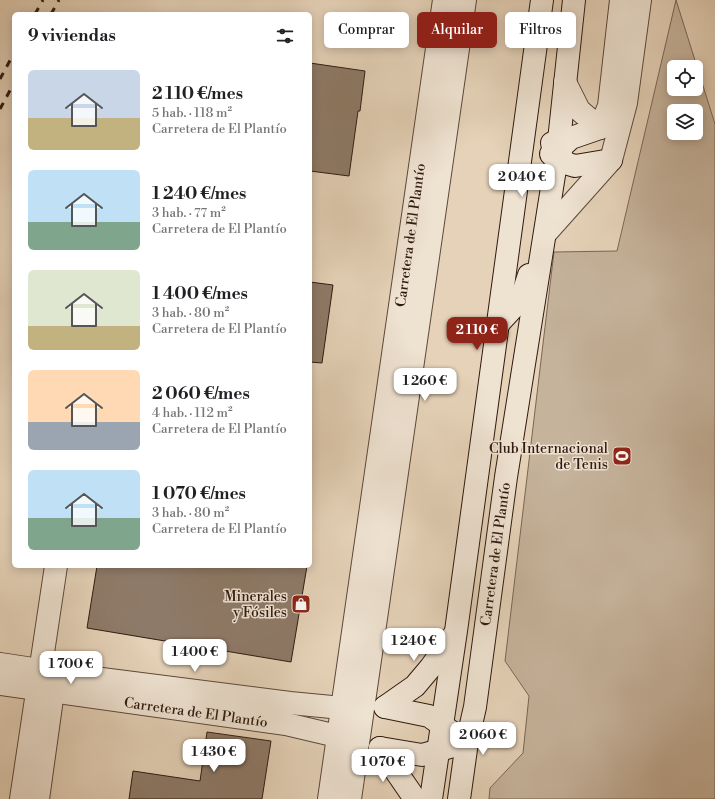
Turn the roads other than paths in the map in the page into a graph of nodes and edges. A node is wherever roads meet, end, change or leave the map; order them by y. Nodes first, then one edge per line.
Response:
1 (444, 0) edge
2 (465, 0) edge
3 (542, 0) edge
4 (564, 0) edge
5 (574, 0) edge
6 (622, 0) edge
7 (640, 0) edge
8 (565, 82) junction
9 (600, 128) junction
10 (558, 150) junction
11 (611, 160) junction
12 (545, 234) junction
13 (497, 325) junction
14 (56, 568) edge
15 (71, 568) edge
16 (456, 630) junction
17 (0, 664) edge
18 (47, 681) junction
19 (0, 684) edge
20 (375, 706) junction
21 (342, 708) junction
22 (443, 726) junction
23 (337, 736) junction
24 (467, 742) junction
25 (357, 744) junction
26 (380, 748) junction
27 (438, 751) junction
28 (21, 799) edge
29 (38, 799) edge
30 (329, 799) edge
31 (350, 799) edge
32 (415, 799) edge
33 (431, 799) edge
34 (459, 799) edge

1 - 21 street, Carretera de El Plantío
2 - 20 street, Carretera de El Plantío
3 - 13 street, Carretera de El Plantío
4 - 10 street
5 - 8 street, Carretera de El Plantío
6 - 9 street
7 - 11 street
8 - 9 street
8 - 10 street, Carretera de El Plantío
9 - 10 street
10 - 11 street
10 - 12 street, Carretera de El Plantío
10 - 13 street
11 - 12 street
12 - 24 street, Carretera de El Plantío
13 - 16 street, Carretera de El Plantío
14 - 18 street
15 - 18 street
16 - 20 street
16 - 22 street, Carretera de El Plantío
17 - 18 street, Carretera de El Plantío
18 - 19 street, Carretera de El Plantío
18 - 21 street, Carretera de El Plantío
18 - 23 street, Carretera de El Plantío
18 - 28 street
18 - 29 street
20 - 21 street, Carretera de El Plantío
20 - 22 street
20 - 25 street, Carretera de El Plantío
21 - 23 street, Carretera de El Plantío
22 - 24 street
22 - 27 street, Carretera de El Plantío
23 - 25 street, Carretera de El Plantío
23 - 30 street, Carretera de El Plantío
24 - 27 street, Carretera de El Plantío
24 - 34 street, Carretera de El Plantío
25 - 26 street, Carretera de El Plantío
25 - 31 street, Carretera de El Plantío
26 - 27 street, Carretera de El Plantío
26 - 32 street
27 - 33 street, Carretera de El Plantío

